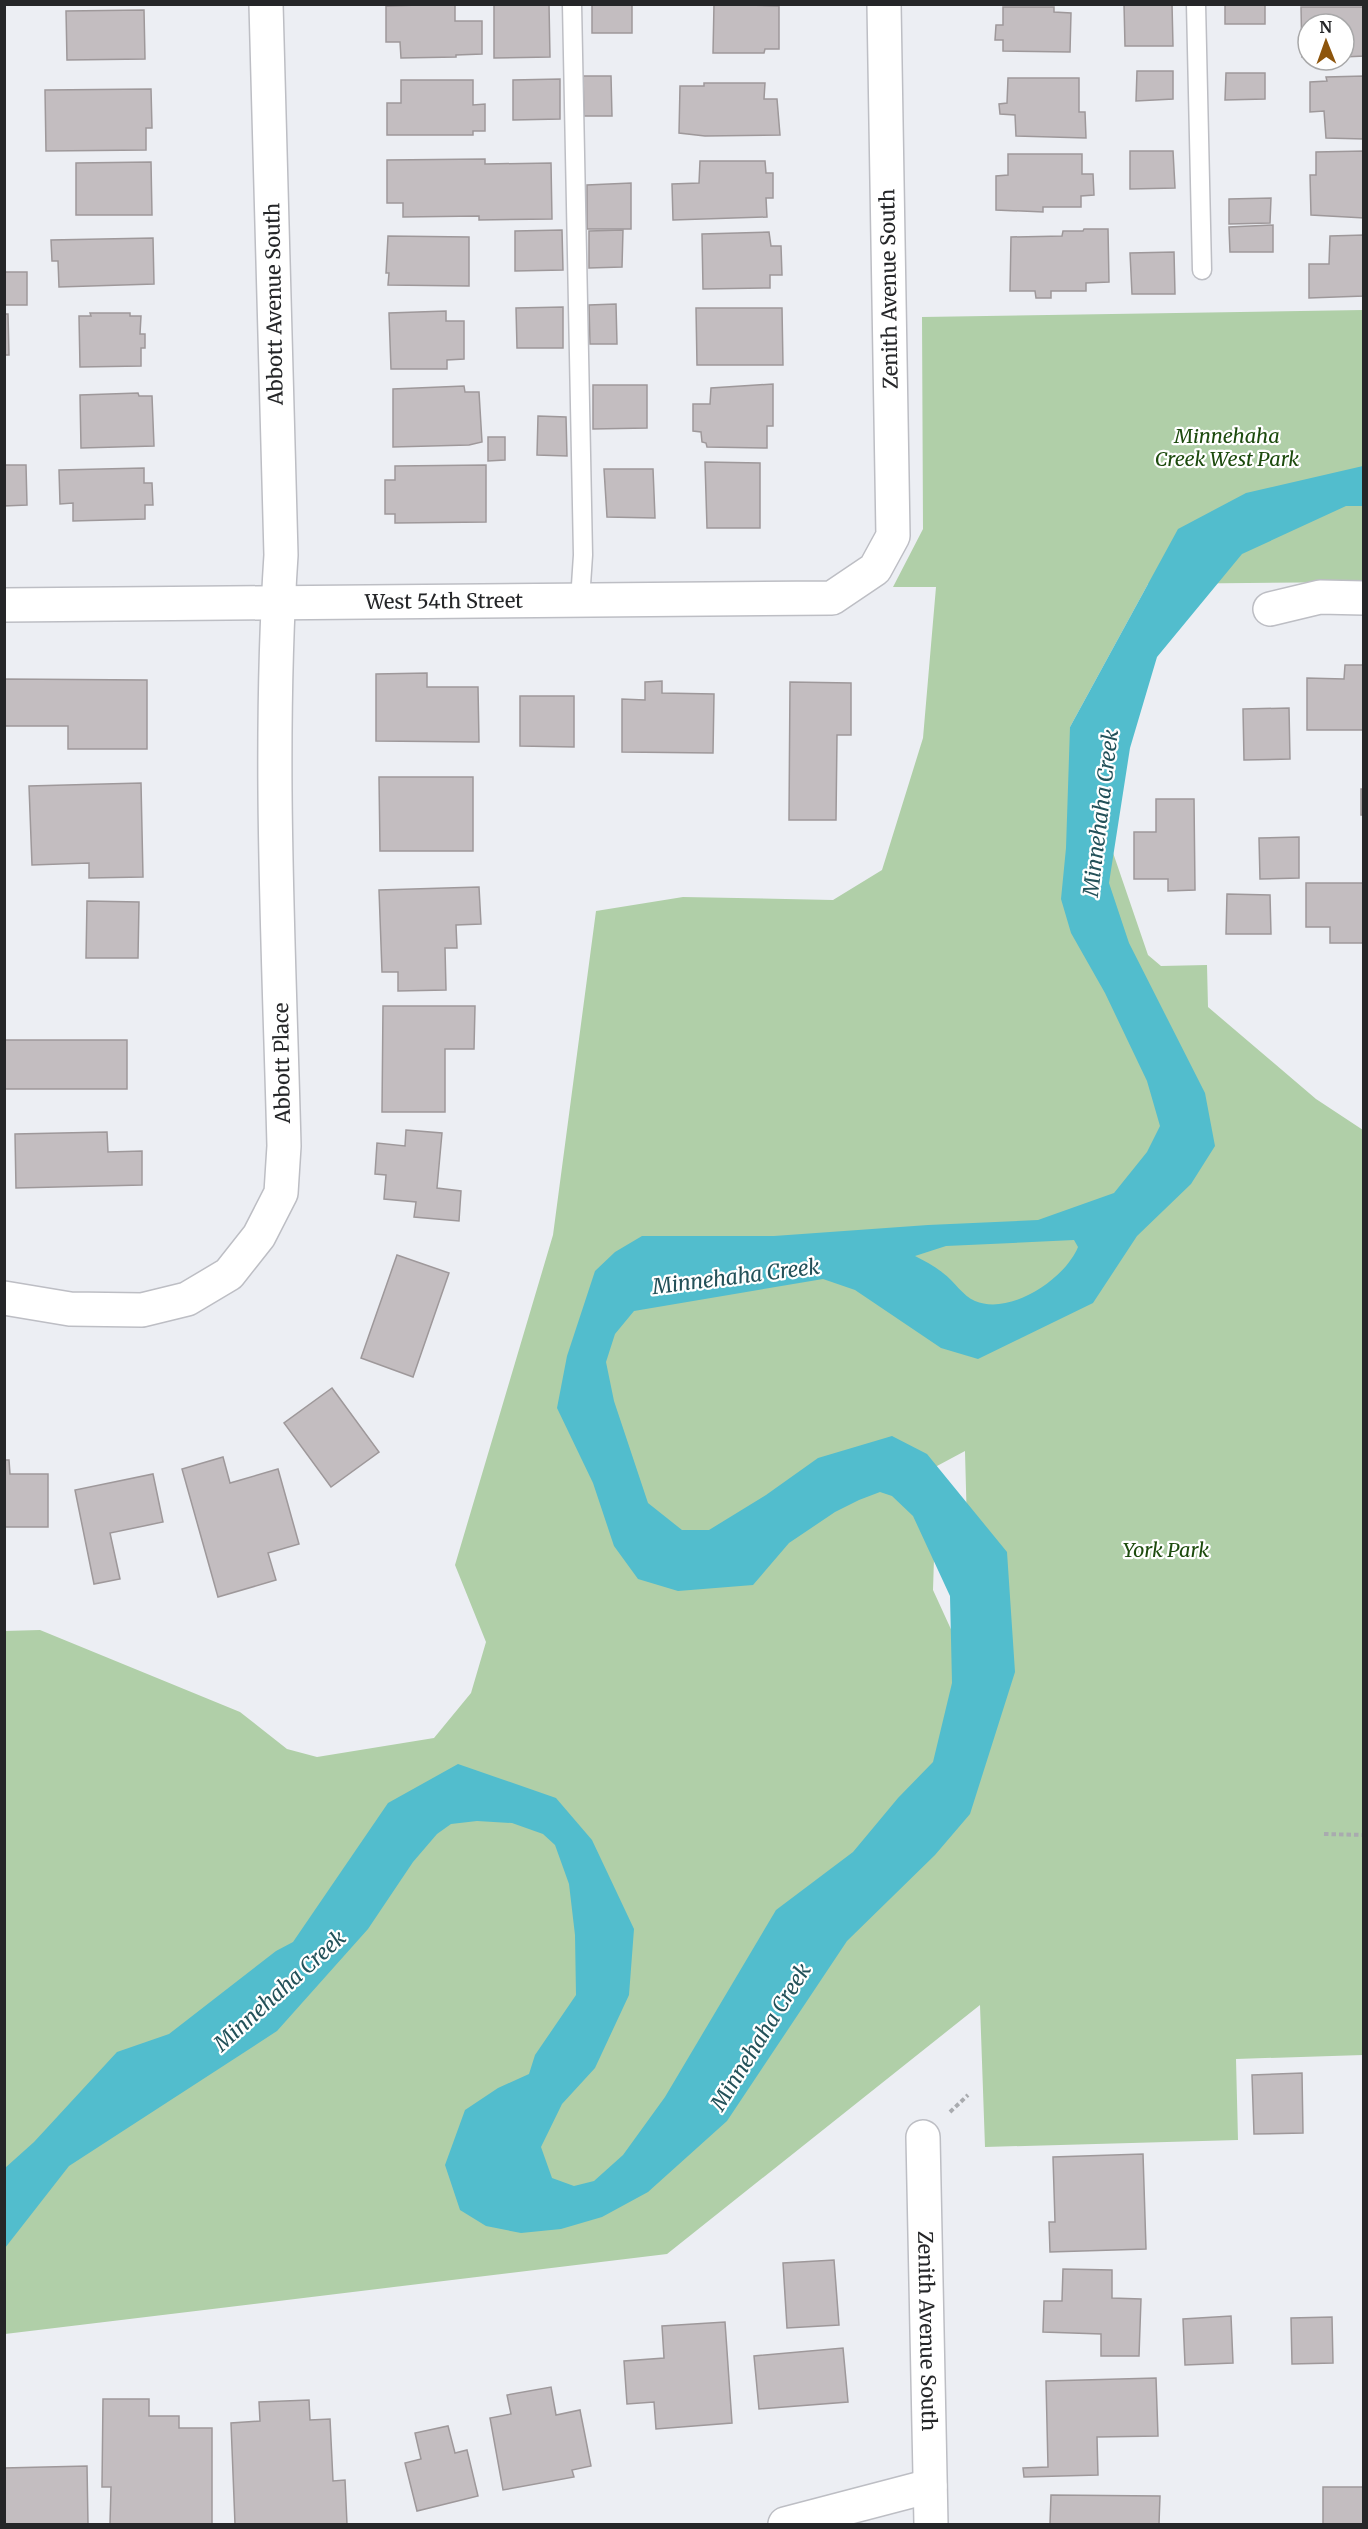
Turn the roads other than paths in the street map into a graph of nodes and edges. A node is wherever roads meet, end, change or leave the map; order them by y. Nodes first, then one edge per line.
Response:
1 (266, 4) edge
2 (572, 4) edge
3 (884, 4) edge
4 (1196, 4) edge
5 (1202, 270) dead end
6 (875, 569) joint
7 (1364, 598) edge
8 (580, 600) junction
9 (277, 604) junction
10 (4, 605) edge
11 (1270, 609) dead end
12 (4, 1298) edge
13 (923, 2137) dead end
14 (930, 2486) junction
15 (785, 2524) edge
16 (931, 2524) edge

1 - 9 street, Abbott Avenue South
2 - 8 lane
3 - 6 street, Zenith Avenue South
4 - 5 lane
6 - 8 street, West 54th Street
7 - 11 street
8 - 9 street, West 54th Street
9 - 10 street, West 54th Street
9 - 12 street, Abbott Place
13 - 14 street, Zenith Avenue South
14 - 15 street
14 - 16 street, Zenith Avenue South

